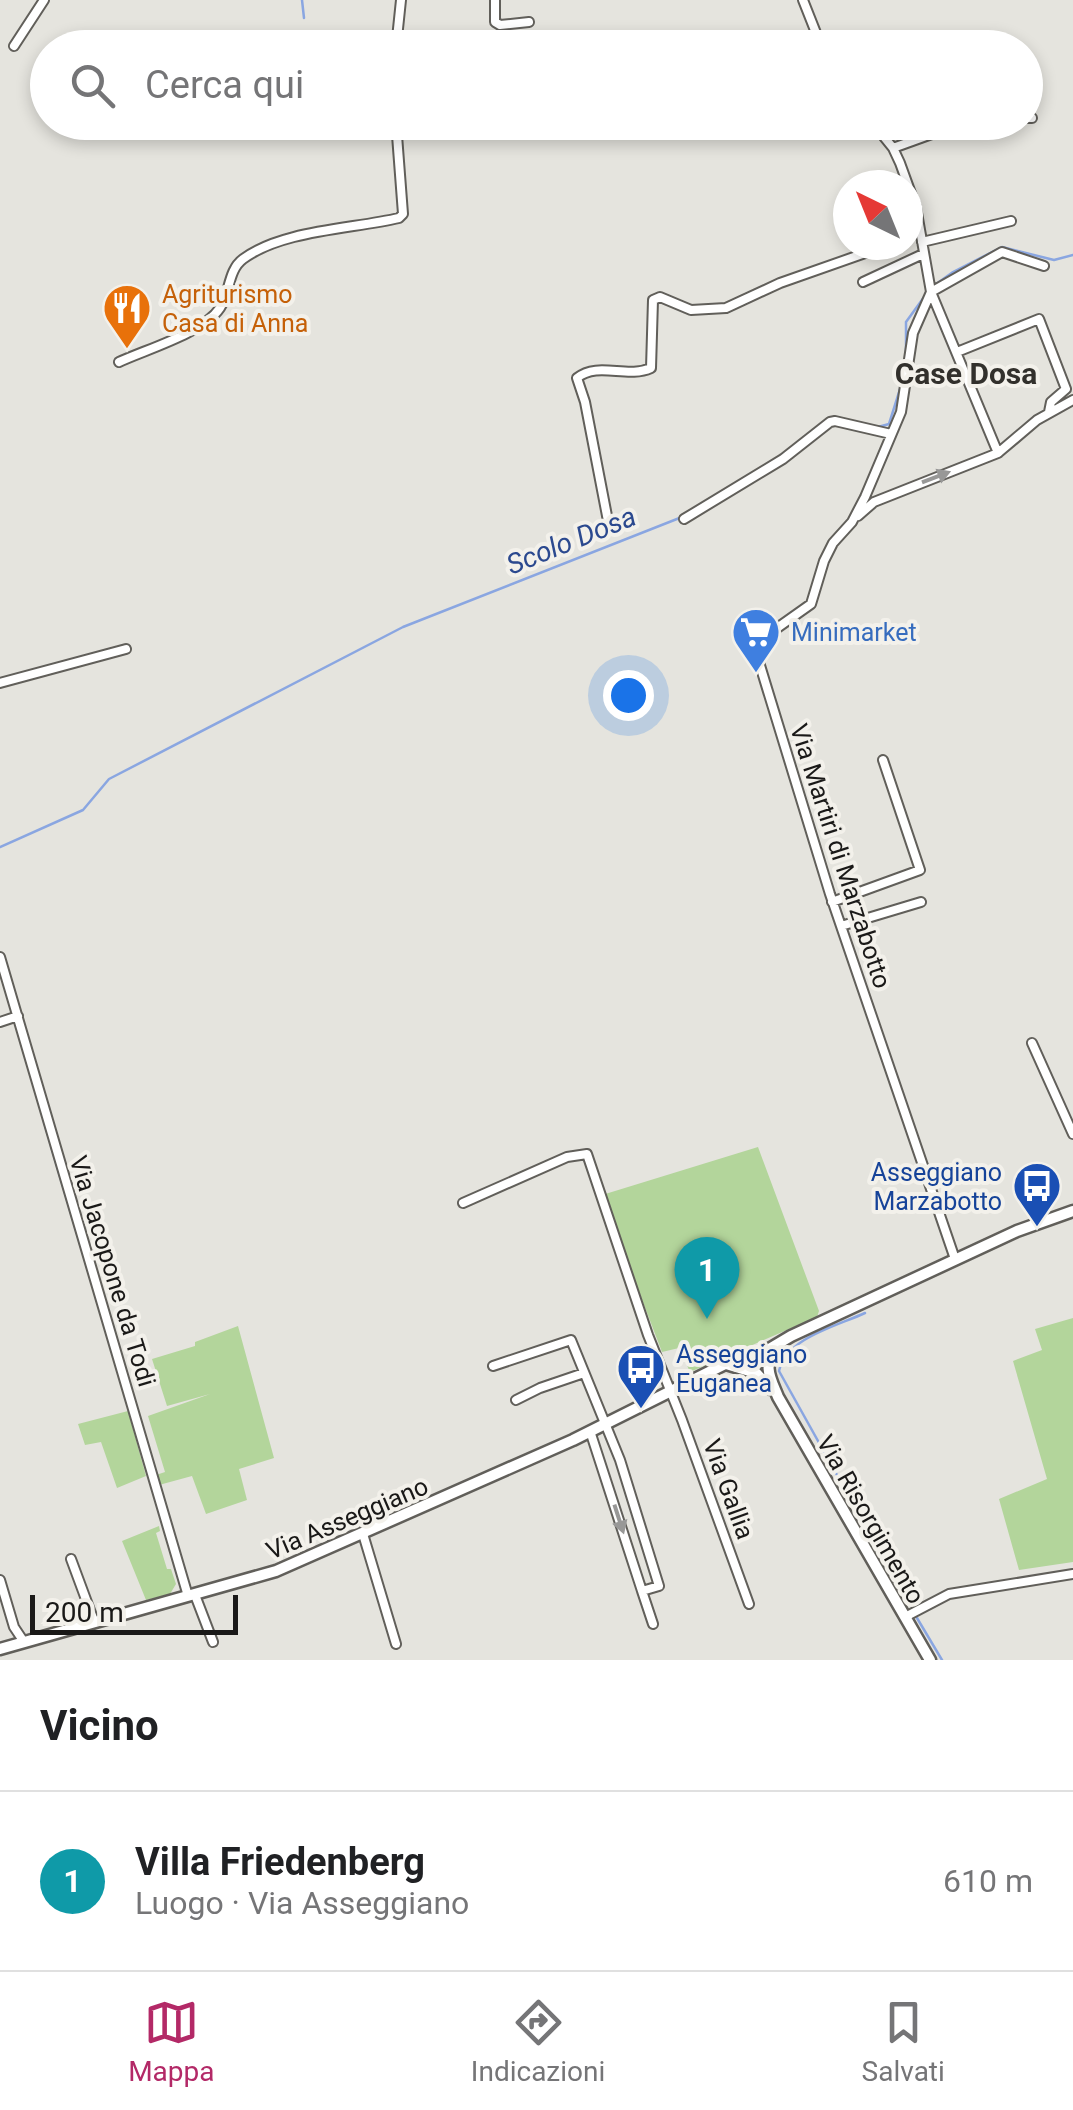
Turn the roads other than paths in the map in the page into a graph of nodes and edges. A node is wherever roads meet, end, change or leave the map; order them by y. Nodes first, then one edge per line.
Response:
1 (44, 0) edge
2 (402, 0) edge
3 (495, 0) edge
4 (803, 0) edge
5 (530, 22) dead end
6 (398, 30) edge
7 (815, 30) edge
8 (14, 46) dead end
9 (397, 140) edge
10 (887, 140) edge
11 (915, 140) edge
12 (893, 148) junction
13 (902, 170) edge
14 (1011, 221) dead end
15 (923, 242) edge
16 (923, 254) edge
17 (844, 260) edge
18 (910, 260) edge
19 (1044, 266) dead end
20 (862, 282) dead end
21 (931, 292) junction
22 (928, 305) junction
23 (938, 308) junction
24 (957, 352) junction
25 (119, 362) dead end
26 (1073, 400) edge
27 (1049, 412) junction
28 (890, 434) junction
29 (998, 453) junction
30 (867, 501) junction
31 (684, 519) dead end
32 (608, 521) dead end
33 (126, 649) dead end
34 (0, 683) edge
35 (883, 760) dead end
36 (832, 902) junction
37 (921, 902) dead end
38 (841, 926) junction
39 (0, 957) edge
40 (18, 1016) junction
41 (0, 1022) edge
42 (1032, 1043) dead end
43 (1073, 1134) edge
44 (463, 1203) dead end
45 (1073, 1210) edge
46 (956, 1260) junction
47 (759, 1365) junction
48 (493, 1366) dead end
49 (584, 1373) junction
50 (670, 1389) junction
51 (516, 1400) dead end
52 (605, 1422) junction
53 (590, 1431) junction
54 (362, 1534) junction
55 (71, 1559) dead end
56 (1073, 1574) edge
57 (0, 1580) edge
58 (642, 1591) junction
59 (191, 1596) junction
60 (749, 1604) dead end
61 (905, 1617) junction
62 (94, 1621) junction
63 (652, 1624) dead end
64 (24, 1642) junction
65 (213, 1642) dead end
66 (396, 1644) dead end
67 (2, 1654) edge
68 (930, 1660) edge

1 - 8 street
2 - 6 street
3 - 5 street
4 - 7 street
9 - 25 street
10 - 12 street
11 - 12 street
12 - 13 street
14 - 15 street
16 - 21 street
17 - 32 street
18 - 20 street
19 - 21 street
21 - 22 street
21 - 23 street
22 - 23 street
22 - 28 street
23 - 24 street
24 - 27 street
24 - 29 street
26 - 27 street
27 - 29 street
28 - 30 street
28 - 31 street
30 -> 29 street
30 - 36 street, Via Martiri di Marzabotto
33 - 34 street
35 - 36 street
36 - 38 street, Via Martiri di Marzabotto
37 - 38 street
38 - 46 street, Via Martiri di Marzabotto
39 - 40 street, Via Jacopone da Todi
40 - 41 street
40 - 59 street, Via Jacopone da Todi
42 - 43 street
44 - 50 street, Via Gallia
45 - 46 street
46 - 47 street
47 - 50 street, Via Asseggiano
47 - 61 street, Via Risorgimento
48 - 49 street
49 - 51 street
49 - 52 street
50 - 52 street, Via Asseggiano
50 - 60 street, Via Gallia
52 - 53 street, Via Asseggiano
52 - 58 street
53 - 54 street, Via Asseggiano
53 -> 58 street
54 - 59 street, Via Asseggiano
54 - 66 street
55 - 62 street
56 - 61 street
57 - 64 street
58 - 63 street
59 - 62 street, Via Asseggiano
59 - 65 street, Via Jacopone da Todi
61 - 68 street, Via Risorgimento
62 - 64 street, Via Asseggiano
64 - 67 street, Via Asseggiano

